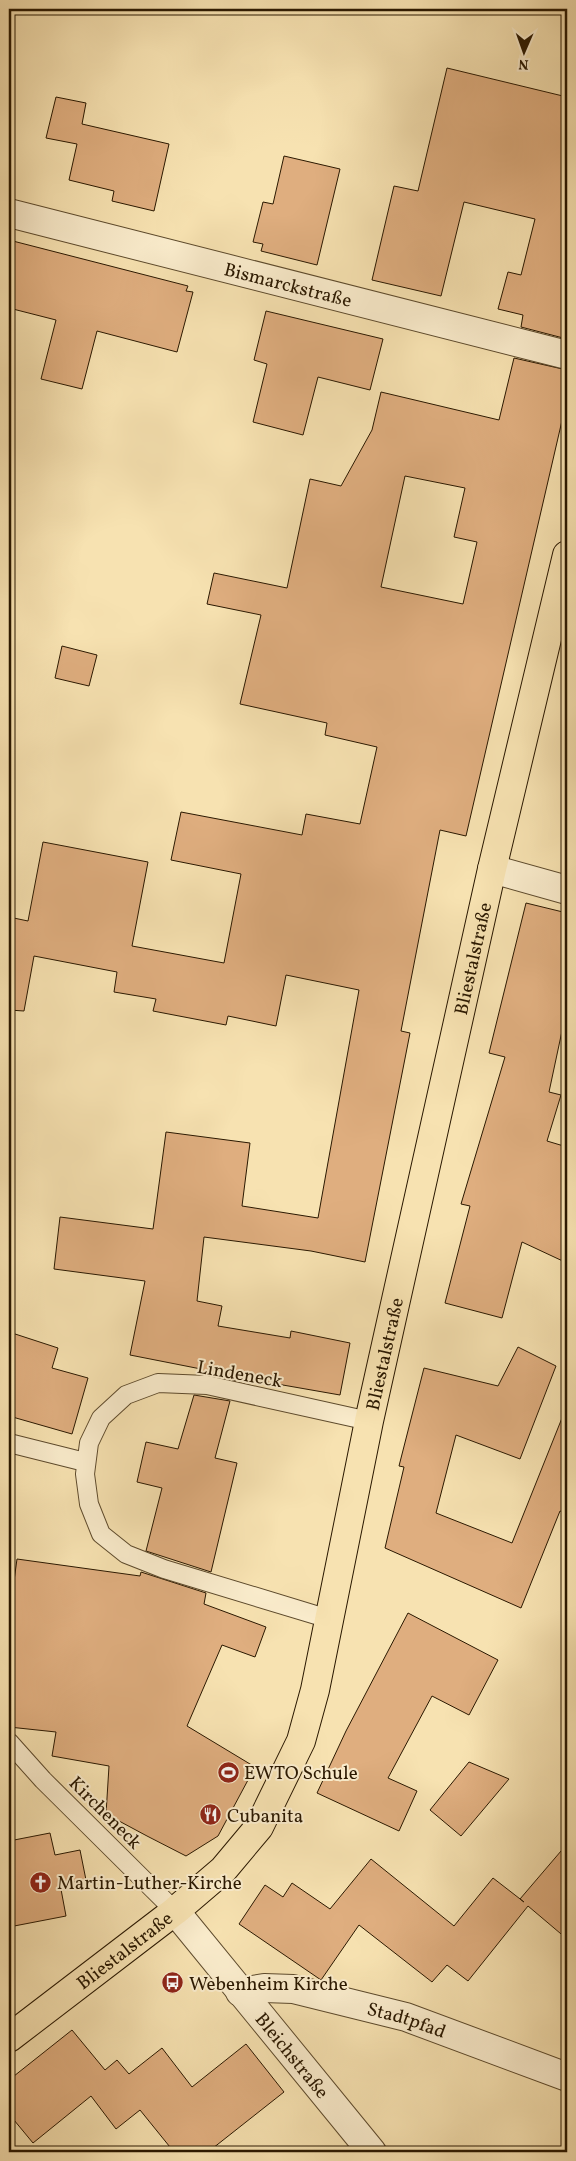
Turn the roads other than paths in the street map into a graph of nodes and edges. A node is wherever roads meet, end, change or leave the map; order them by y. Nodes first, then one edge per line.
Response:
1 (9, 213) edge
2 (567, 355) edge
3 (567, 555) edge
4 (492, 869) junction
5 (567, 890) edge
6 (369, 1421) junction
7 (9, 1444) edge
8 (85, 1462) junction
9 (329, 1619) junction
10 (9, 1742) edge
11 (176, 1911) junction
12 (240, 1992) junction
13 (13, 2029) edge
14 (567, 2077) edge
15 (372, 2152) edge

1 - 2 street, Bismarckstraße
3 - 4 main road, Bliestalstraße
4 - 5 street
4 - 6 main road, Bliestalstraße
6 - 8 lane, Lindeneck
6 - 9 main road, Bliestalstraße
7 - 8 lane
8 - 9 lane, Lindeneck
9 - 11 main road, Bliestalstraße
10 - 11 lane, Kircheneck
11 - 12 street, Bleichstraße
11 - 13 main road, Bliestalstraße
12 - 14 street, Stadtpfad
12 - 15 street, Bleichstraße

